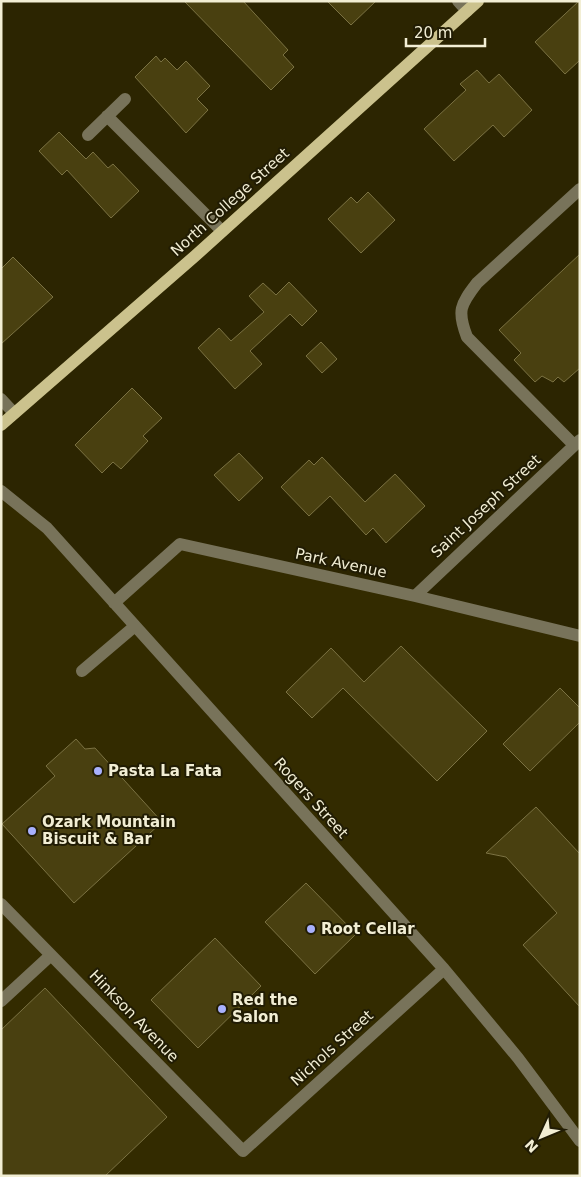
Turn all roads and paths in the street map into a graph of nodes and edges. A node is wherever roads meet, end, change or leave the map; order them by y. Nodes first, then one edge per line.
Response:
1 (458, 1) edge
2 (478, 1) edge
3 (467, 11) junction
4 (124, 99) dead end
5 (107, 116) junction
6 (88, 135) dead end
7 (580, 189) edge
8 (222, 231) junction
9 (1, 399) edge
10 (14, 413) junction
11 (1, 425) edge
12 (577, 443) edge
13 (1, 491) edge
14 (415, 596) junction
15 (114, 603) junction
16 (135, 626) junction
17 (580, 636) edge
18 (82, 670) dead end
19 (1, 904) edge
20 (51, 955) junction
21 (444, 969) junction
22 (1, 1001) edge
23 (580, 1141) edge
24 (243, 1151) joint

1 - 3 street
2 - 3 main road, North College Street
3 - 8 main road, North College Street
4 - 5 street
5 - 6 street
5 - 8 street
7 - 12 street
8 - 10 main road, North College Street
9 - 10 street
10 - 11 main road, North College Street
12 - 14 street, Saint Joseph Street
13 - 15 street, Rogers Street
14 - 15 street, Park Avenue
14 - 17 street, Park Avenue
15 - 16 street, Rogers Street
16 - 18 street
16 - 21 street, Rogers Street
19 - 20 street, Hinkson Avenue
20 - 22 street
20 - 24 street, Hinkson Avenue
21 - 23 street, Rogers Street
21 - 24 street, Nichols Street

